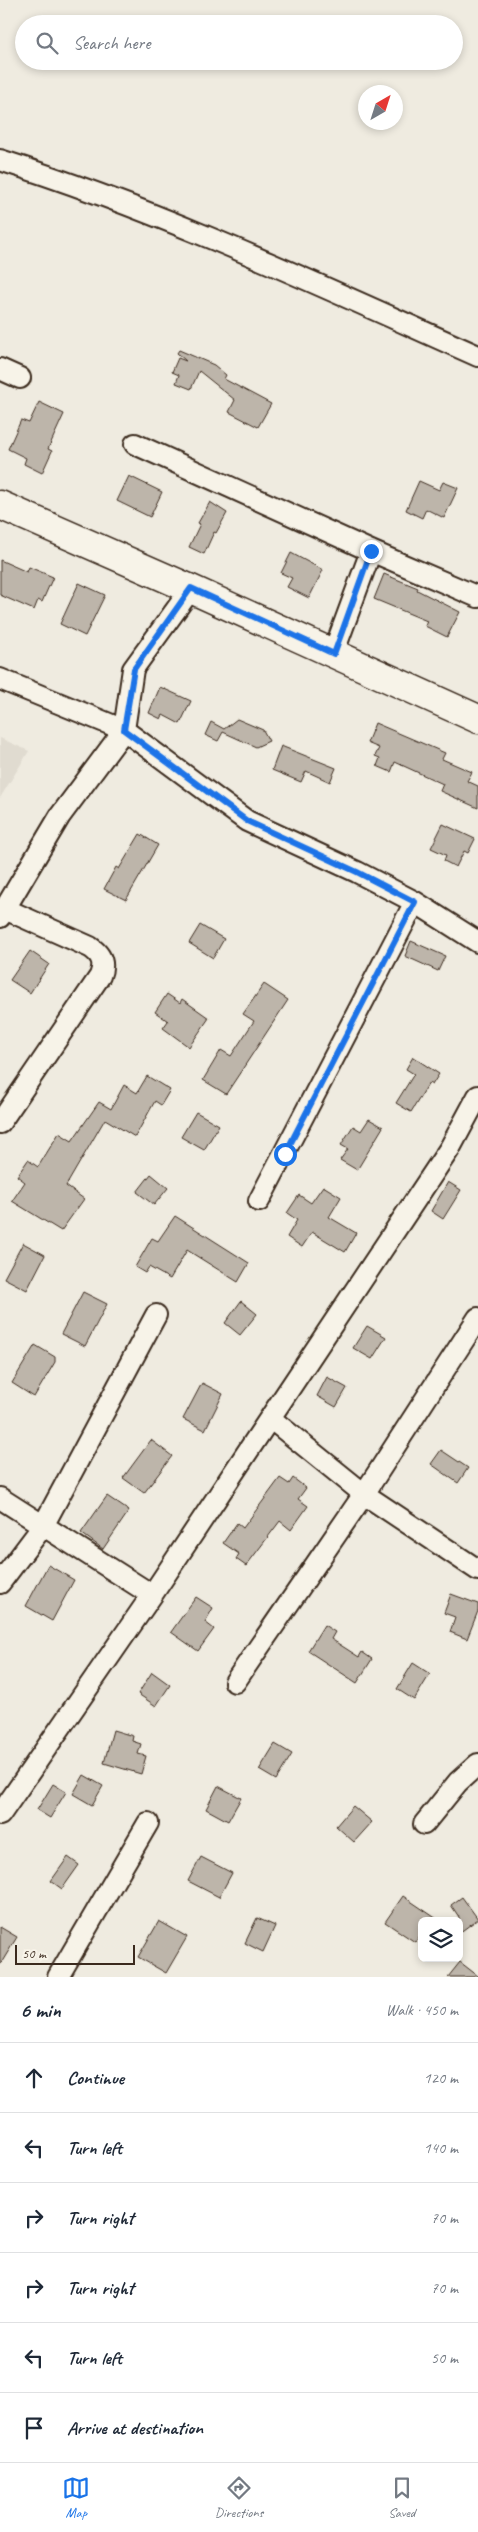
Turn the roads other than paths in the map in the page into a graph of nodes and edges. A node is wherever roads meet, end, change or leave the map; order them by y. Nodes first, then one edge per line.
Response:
1 (0, 160) edge
2 (478, 356) edge
3 (0, 369) edge
4 (20, 378) dead end
5 (135, 444) dead end
6 (0, 505) edge
7 (371, 551) junction
8 (191, 588) junction
9 (478, 597) edge
10 (334, 654) junction
11 (0, 679) edge
12 (478, 719) edge
13 (124, 730) junction
14 (415, 902) junction
15 (2, 912) edge
16 (477, 938) edge
17 (478, 1096) edge
18 (0, 1123) edge
19 (259, 1201) dead end
20 (156, 1315) dead end
21 (478, 1318) edge
22 (270, 1418) junction
23 (364, 1494) junction
24 (0, 1498) edge
25 (43, 1526) junction
26 (478, 1570) edge
27 (0, 1583) edge
28 (152, 1595) junction
29 (235, 1682) dead end
30 (478, 1764) edge
31 (0, 1815) edge
32 (148, 1823) dead end
33 (424, 1824) dead end
34 (58, 1977) edge

1 - 2 street
3 - 4 street
5 - 7 street
6 - 8 street
7 - 9 street
7 - 10 street
8 - 10 street
8 - 13 street
10 - 12 street
11 - 13 street
13 - 14 street
13 - 15 street
14 - 16 street
14 - 19 street
15 - 18 street
17 - 22 street
20 - 25 street
21 - 23 street
22 - 23 street
22 - 28 street
23 - 26 street
23 - 29 street
24 - 25 street
25 - 27 street
25 - 28 street
28 - 31 street
30 - 33 street
32 - 34 street

